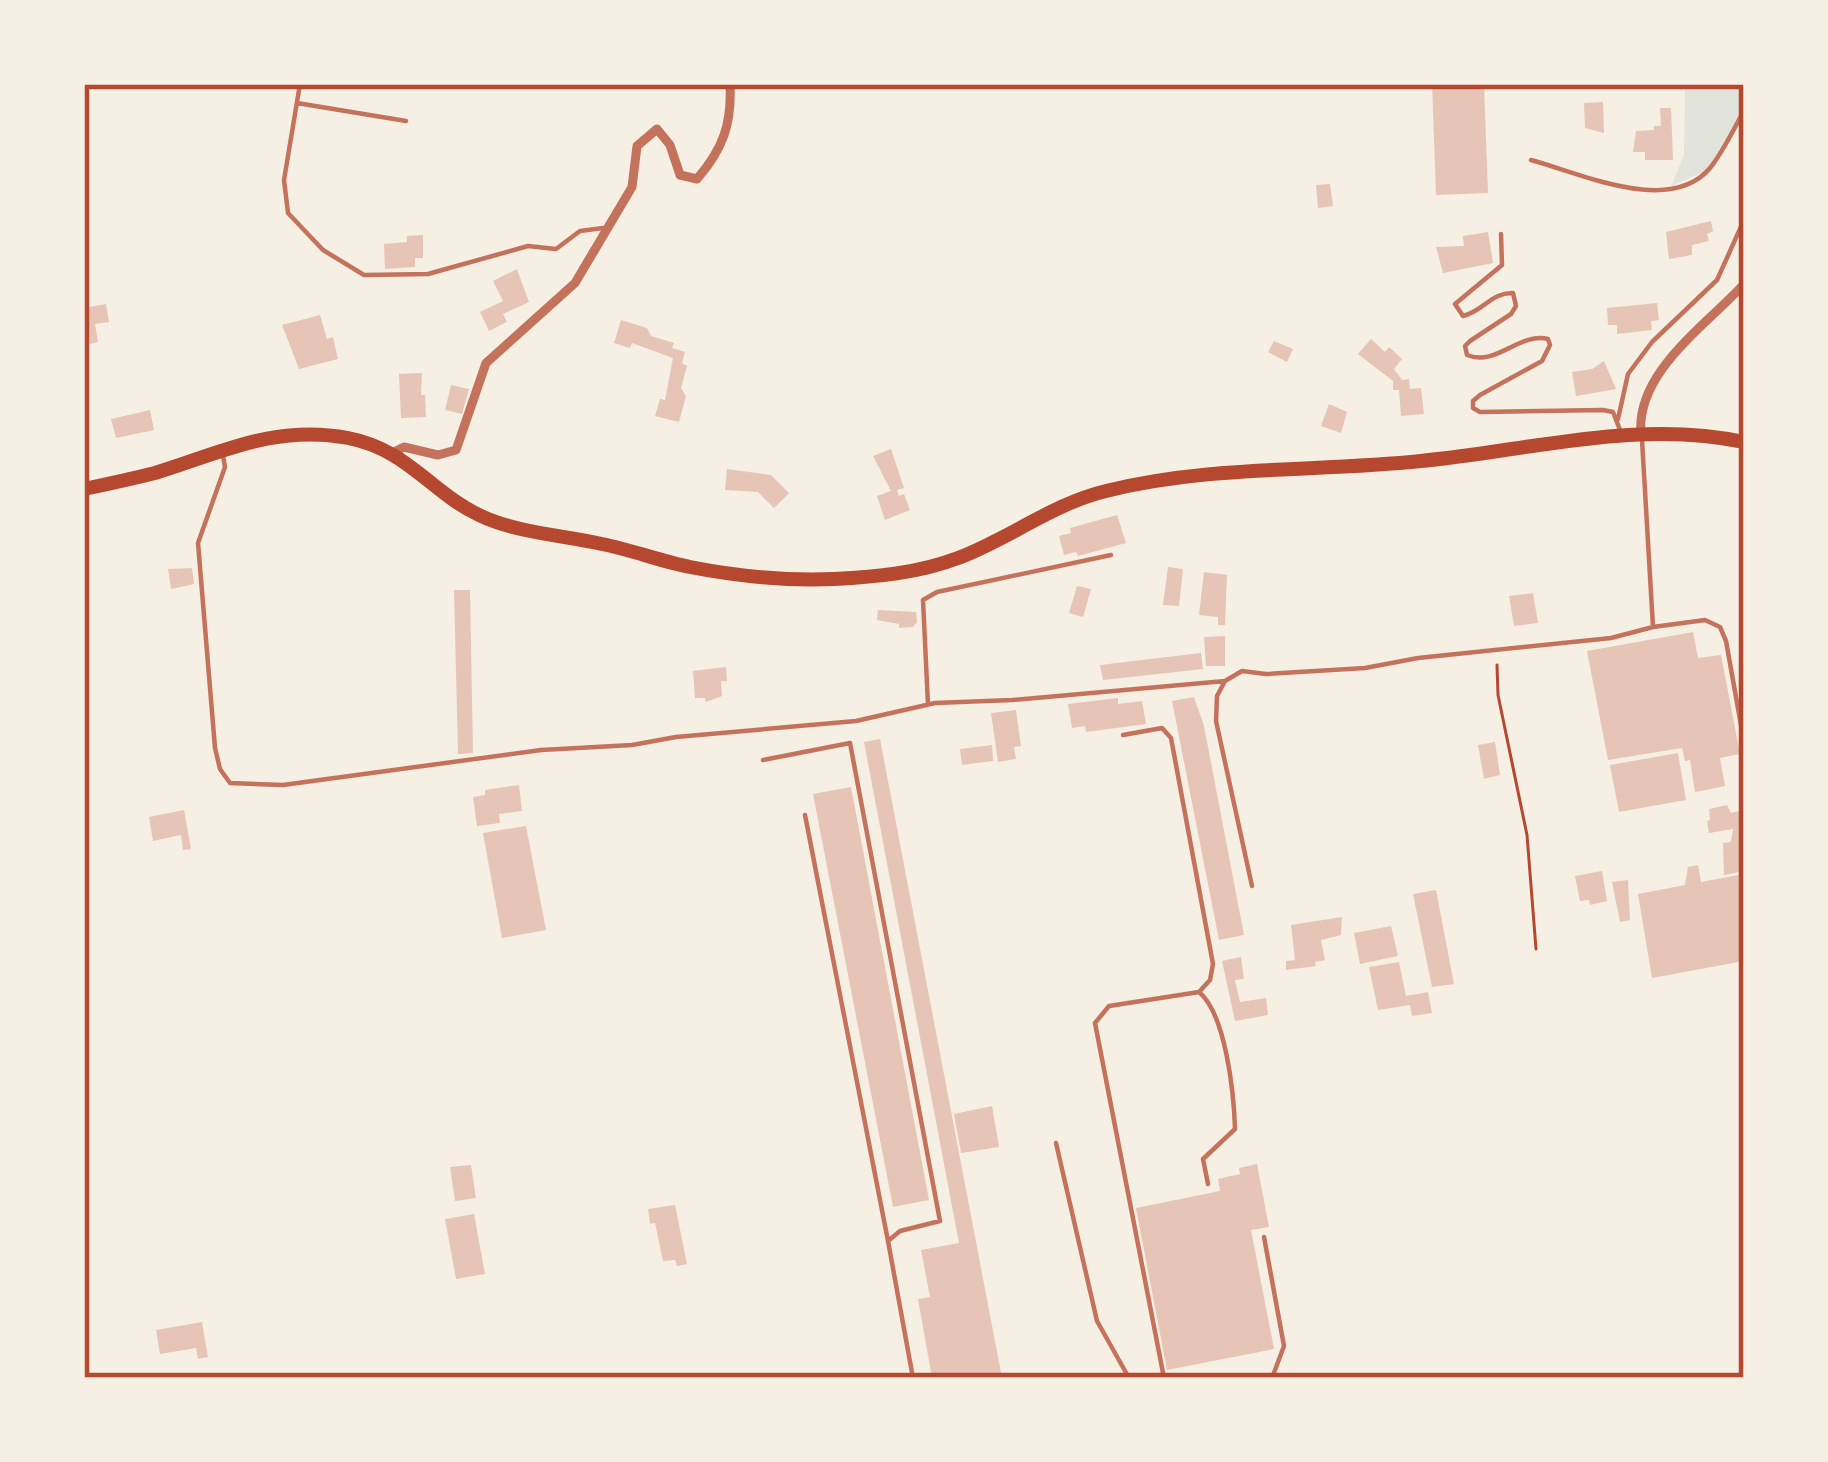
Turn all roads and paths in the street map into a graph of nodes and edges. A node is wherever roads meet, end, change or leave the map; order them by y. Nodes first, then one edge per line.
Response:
1 (300, 84) edge
2 (730, 84) edge
3 (297, 103) junction
4 (1744, 111) edge
5 (406, 121) dead end
6 (1531, 160) dead end
7 (1744, 220) edge
8 (609, 227) junction
9 (1501, 234) dead end
10 (1744, 284) edge
11 (1618, 419) junction
12 (1641, 435) junction
13 (1621, 436) junction
14 (1744, 442) edge
15 (222, 447) junction
16 (390, 454) junction
17 (84, 489) edge
18 (1111, 555) dead end
19 (1653, 627) junction
20 (1496, 651) junction
21 (1225, 681) junction
22 (928, 705) junction
23 (1123, 735) dead end
24 (1744, 742) edge
25 (763, 760) dead end
26 (805, 815) dead end
27 (1252, 886) dead end
28 (1536, 949) dead end
29 (1199, 992) junction
30 (1056, 1142) dead end
31 (1208, 1184) dead end
32 (1264, 1237) dead end
33 (888, 1241) junction
34 (914, 1378) edge
35 (1130, 1378) edge
36 (1164, 1378) edge
37 (1272, 1378) edge

1 - 3 lane
2 - 8 street
3 - 5 lane
3 - 8 lane
4 - 6 lane
7 - 11 lane
8 - 16 street
9 - 11 lane
10 - 12 street
11 - 13 lane
12 - 13 main road
12 - 14 main road
12 - 19 lane
13 - 16 main road
15 - 16 main road
15 - 17 main road
15 - 22 lane
18 - 22 lane
19 - 20 lane
19 - 24 lane
20 - 21 lane
20 - 28 path
21 - 22 lane
21 - 27 lane
23 - 29 lane
25 - 33 lane
26 - 33 lane
29 - 31 lane
29 - 36 lane
30 - 35 lane
32 - 37 lane
33 - 34 lane

